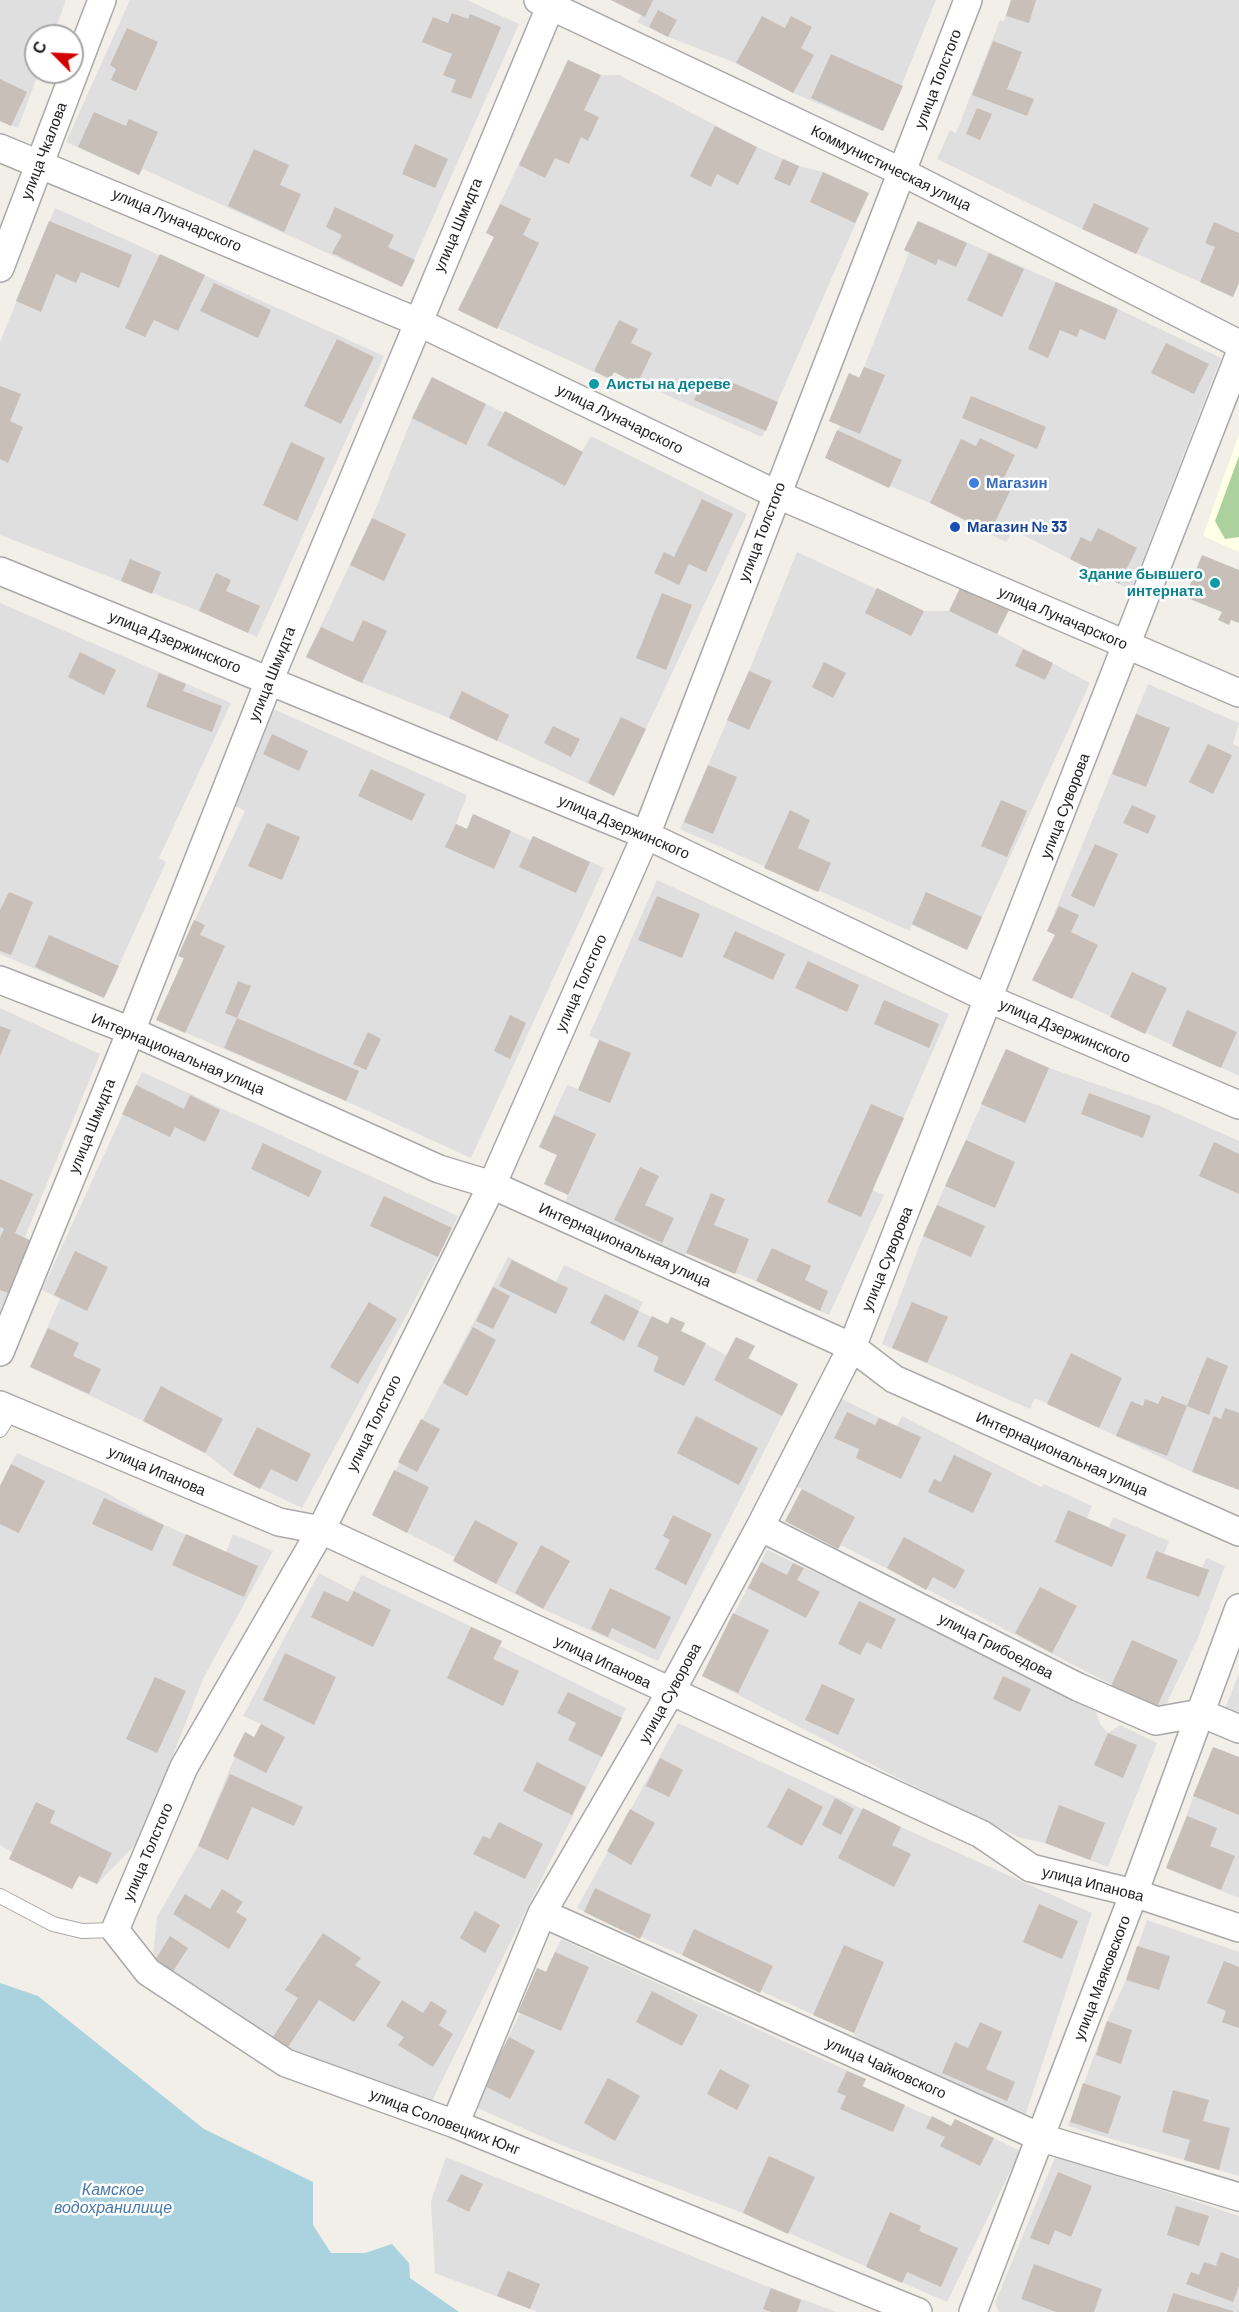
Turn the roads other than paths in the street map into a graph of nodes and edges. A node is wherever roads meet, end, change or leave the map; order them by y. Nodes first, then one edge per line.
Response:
1 (102, 0) edge
2 (968, 0) edge
3 (547, 2) edge
4 (0, 148) edge
5 (40, 163) junction
6 (902, 172) junction
7 (0, 268) edge
8 (417, 322) junction
9 (1239, 345) edge
10 (1239, 356) edge
11 (776, 494) junction
12 (0, 571) edge
13 (1127, 645) junction
14 (269, 681) junction
15 (1239, 693) edge
16 (646, 835) junction
17 (0, 980) edge
18 (989, 999) junction
19 (131, 1031) junction
20 (1239, 1105) edge
21 (492, 1185) junction
22 (852, 1347) junction
23 (0, 1352) edge
24 (4, 1415) edge
25 (760, 1527) junction
26 (321, 1530) junction
27 (1239, 1532) edge
28 (1239, 1608) edge
29 (670, 1693) junction
30 (1201, 1713) junction
31 (1239, 1729) edge
32 (1134, 1893) junction
33 (0, 1896) edge
34 (542, 1913) junction
35 (1239, 1928) edge
36 (115, 1930) junction
37 (455, 2124) junction
38 (1042, 2138) junction
39 (1239, 2198) edge
40 (918, 2312) edge
41 (973, 2312) edge

1 - 5 street, улица Чкалова
2 - 6 street, улица Толстого
3 - 6 street, Коммунистическая улица
3 - 8 street, улица Шмидта
4 - 5 street, улица Луначарского
5 - 7 street, улица Чкалова
5 - 8 street, улица Луначарского
6 - 9 street, Коммунистическая улица
6 - 11 street, улица Толстого
8 - 11 street, улица Луначарского
8 - 14 street, улица Шмидта
10 - 13 street, улица Суворова
11 - 13 street, улица Луначарского
11 - 16 street, улица Толстого
12 - 14 street, улица Дзержинского
13 - 15 street, улица Луначарского
13 - 18 street, улица Суворова
14 - 16 street, улица Дзержинского
14 - 19 street, улица Шмидта
16 - 18 street, улица Дзержинского
16 - 21 street, улица Толстого
17 - 19 street, Интернациональная улица
18 - 20 street, улица Дзержинского
18 - 22 street, улица Суворова
19 - 21 street, Интернациональная улица
19 - 23 street, улица Шмидта
21 - 22 street, Интернациональная улица
21 - 26 street, улица Толстого
22 - 25 street, улица Суворова
22 - 27 street, Интернациональная улица
24 - 26 street, улица Ипанова
25 - 29 street, улица Суворова
25 - 30 street, улица Грибоедова
26 - 29 street, улица Ипанова
26 - 36 street, улица Толстого
28 - 30 street, улица Маяковского
29 - 32 street, улица Ипанова
29 - 34 street, улица Суворова
30 - 31 street
30 - 32 street, улица Маяковского
32 - 35 street, улица Ипанова
32 - 38 street, улица Маяковского
33 - 36 lane
34 - 37 street, улица Суворова
34 - 38 street, улица Чайковского
36 - 37 street, улица Соловецких Юнг
37 - 40 street, улица Соловецких Юнг
38 - 39 street, улица Чайковского
38 - 41 street, улица Маяковского

